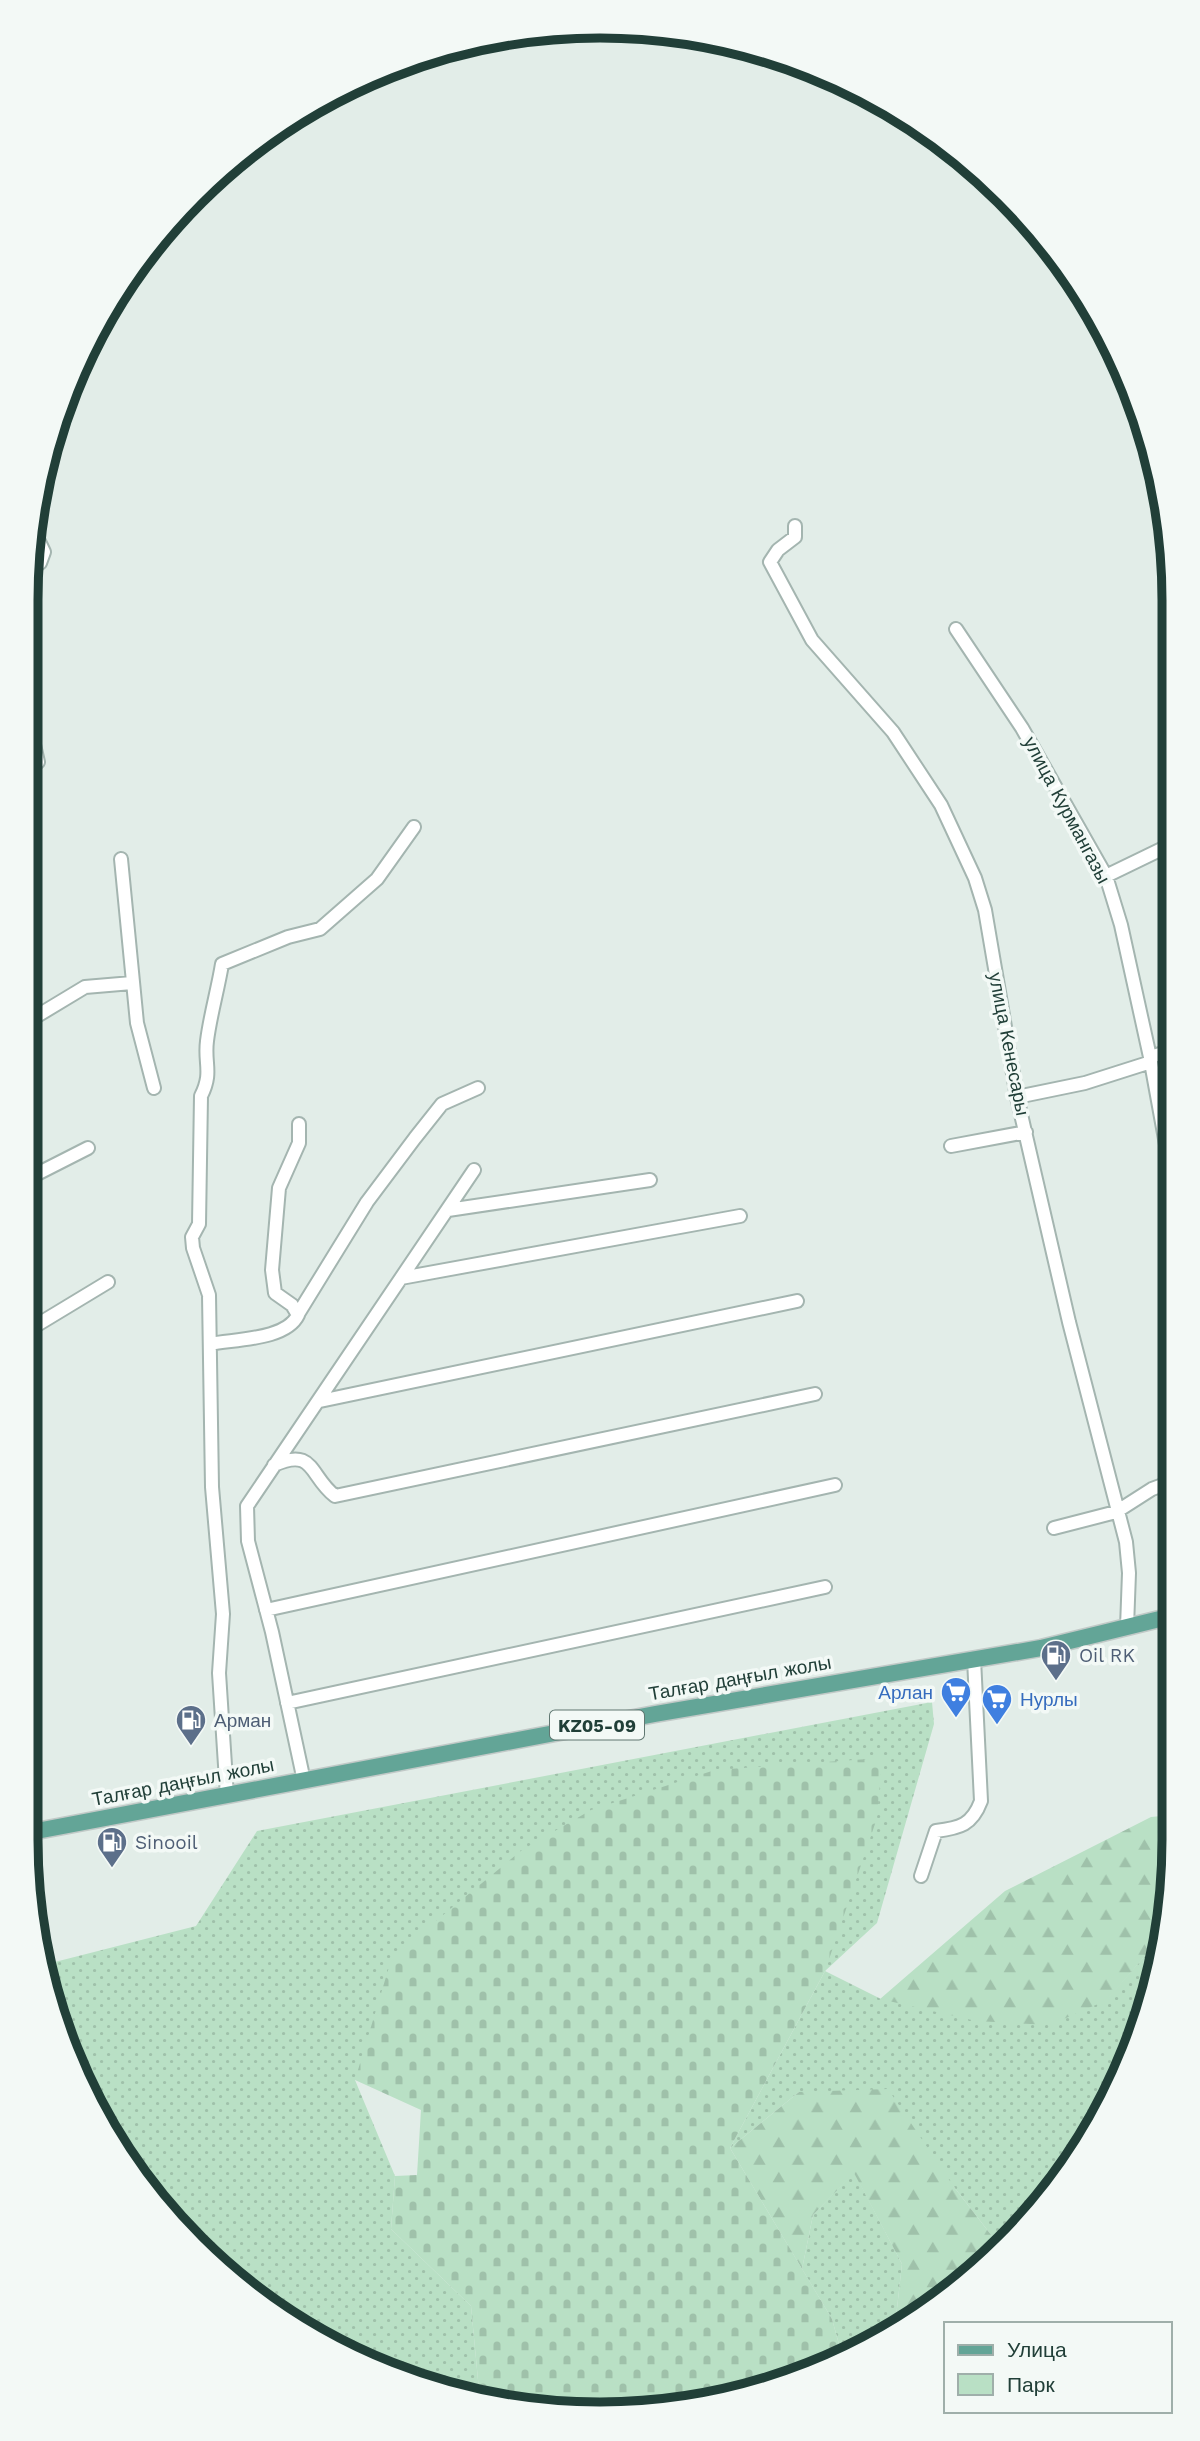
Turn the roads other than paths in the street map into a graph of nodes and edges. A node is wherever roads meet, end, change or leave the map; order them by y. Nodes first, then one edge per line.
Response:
1 (795, 526) dead end
2 (41, 547) edge
3 (40, 563) edge
4 (957, 629) dead end
5 (414, 827) dead end
6 (1162, 849) edge
7 (121, 859) dead end
8 (1106, 876) junction
9 (132, 982) junction
10 (38, 1016) edge
11 (1162, 1055) edge
12 (1150, 1060) junction
13 (154, 1088) dead end
14 (478, 1088) dead end
15 (1017, 1097) junction
16 (299, 1124) dead end
17 (1162, 1124) edge
18 (1026, 1132) junction
19 (951, 1146) dead end
20 (88, 1148) dead end
21 (474, 1170) dead end
22 (38, 1174) edge
23 (650, 1180) dead end
24 (448, 1210) junction
25 (740, 1216) dead end
26 (401, 1278) junction
27 (108, 1282) dead end
28 (797, 1301) dead end
29 (298, 1314) junction
30 (38, 1324) edge
31 (210, 1344) junction
32 (815, 1394) dead end
33 (320, 1401) junction
34 (274, 1465) junction
35 (835, 1485) dead end
36 (1162, 1485) edge
37 (1116, 1512) junction
38 (1054, 1528) dead end
39 (825, 1587) dead end
40 (266, 1610) junction
41 (1162, 1618) edge
42 (1127, 1627) junction
43 (974, 1660) junction
44 (287, 1703) junction
45 (304, 1781) junction
46 (221, 1797) junction
47 (38, 1831) edge
48 (921, 1877) dead end

1 - 15 street, улица Кенесары
2 - 3 street
4 - 8 street, улица Курмангазы
5 - 31 street
6 - 8 street
7 - 9 street
8 - 12 street, улица Курмангазы
9 - 10 street
9 - 13 street
11 - 12 street
12 - 15 street
12 - 17 street, улица Курмангазы
14 - 29 street
15 - 18 street, улица Кенесары
16 - 29 street
18 - 19 street
18 - 37 street, улица Кенесары
20 - 22 street
21 - 24 street
23 - 24 street
24 - 26 street
25 - 26 street
26 - 33 street
27 - 30 street
28 - 33 street
29 - 31 street
31 - 46 street
32 - 34 street
33 - 34 street
34 - 40 street
35 - 40 street
36 - 37 street
37 - 38 street
37 - 42 street, улица Кенесары
39 - 44 street
40 - 44 street
41 - 42 main road, Талғар даңғыл жолы / KZ05-09
42 - 43 main road, Талғар даңғыл жолы / KZ05-09
43 - 45 main road, Талғар даңғыл жолы / KZ05-09
43 - 48 street
44 - 45 street
45 - 46 main road, Талғар даңғыл жолы / KZ05-09
46 - 47 main road, Талғар даңғыл жолы / KZ05-09

